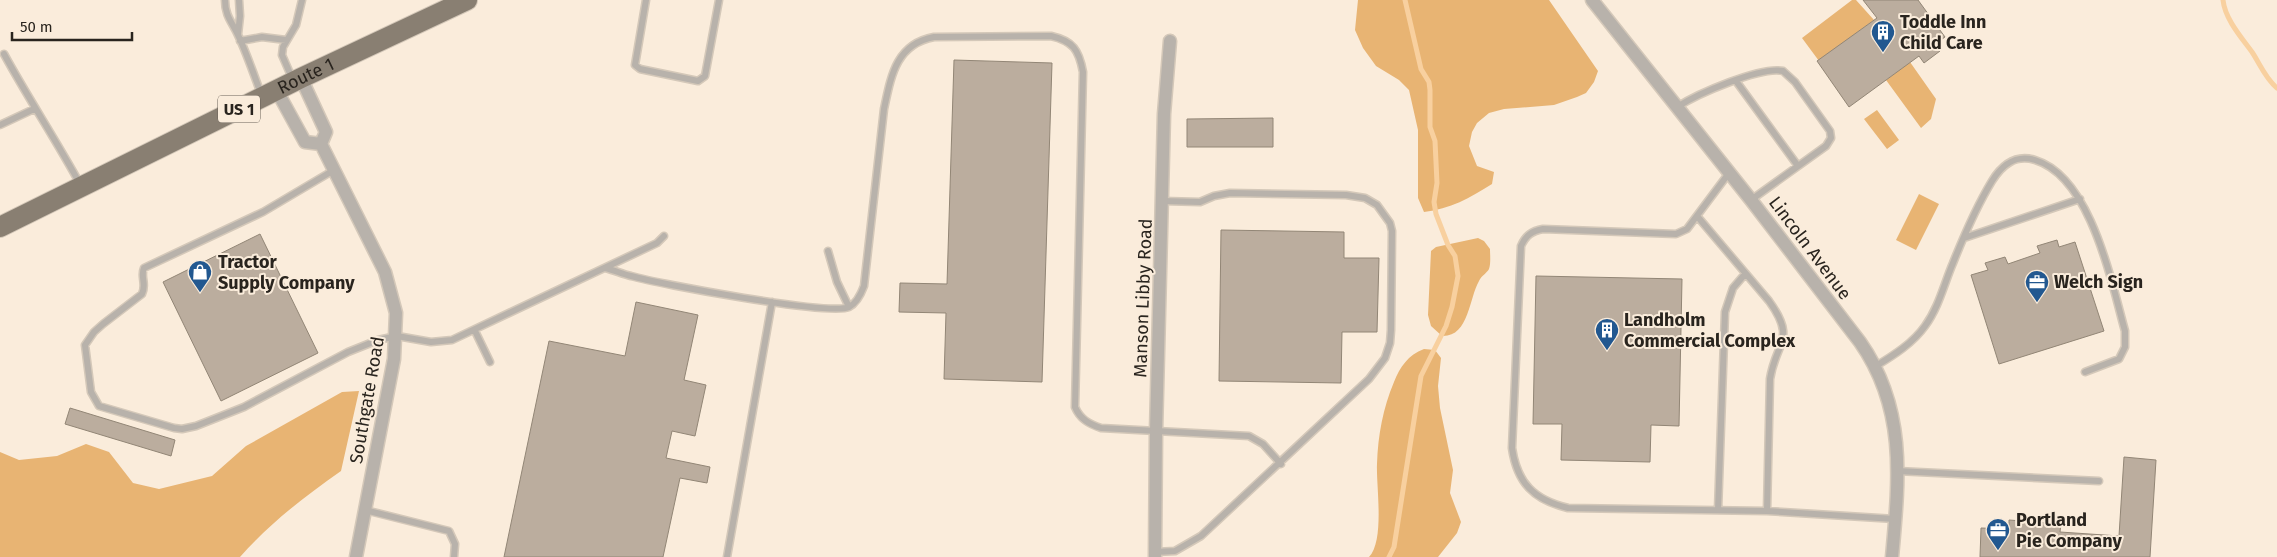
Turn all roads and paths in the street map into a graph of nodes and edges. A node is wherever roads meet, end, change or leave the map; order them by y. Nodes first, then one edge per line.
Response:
1 (225, 0) edge
2 (239, 0) edge
3 (302, 0) edge
4 (466, 0) edge
5 (646, 0) edge
6 (719, 0) edge
7 (1592, 0) edge
8 (239, 37) junction
9 (286, 40) junction
10 (1170, 41) dead end
11 (4, 54) dead end
12 (1736, 81) junction
13 (283, 87) junction
14 (1677, 107) junction
15 (34, 109) junction
16 (0, 125) edge
17 (321, 144) junction
18 (1798, 166) junction
19 (334, 170) junction
20 (1729, 173) junction
21 (81, 187) junction
22 (2080, 199) junction
23 (1751, 200) junction
24 (1163, 201) junction
25 (1697, 216) junction
26 (6, 224) edge
27 (664, 236) dead end
28 (1964, 238) junction
29 (828, 251) dead end
30 (605, 268) junction
31 (1745, 274) junction
32 (772, 302) junction
33 (849, 307) junction
34 (475, 331) junction
35 (397, 336) junction
36 (490, 362) dead end
37 (1876, 366) junction
38 (2085, 372) dead end
39 (1156, 432) junction
40 (1281, 464) junction
41 (1897, 471) junction
42 (2099, 481) dead end
43 (365, 510) junction
44 (1718, 510) junction
45 (1767, 511) junction
46 (1895, 519) junction
47 (1155, 554) edge
48 (356, 557) edge
49 (454, 557) edge
50 (727, 557) edge
51 (1892, 557) edge

1 - 8 lane
2 - 8 lane
3 - 9 lane
4 - 13 main road, Route 1 / US 1
5 - 6 lane
7 - 14 street, Lincoln Avenue
8 - 9 lane
8 - 13 lane
9 - 13 lane
10 - 24 street, Manson Libby Road
11 - 15 lane
12 - 14 lane
12 - 18 lane
12 - 18 lane
13 - 17 street, Southgate Road
13 - 17 street
13 - 21 main road, Route 1 / US 1
14 - 20 street, Lincoln Avenue
15 - 16 lane
15 - 21 lane
17 - 19 street, Southgate Road
18 - 23 lane
19 - 35 street, Southgate Road
19 - 35 lane
20 - 23 street, Lincoln Avenue
20 - 25 lane
21 - 26 main road, Route 1 / US 1
22 - 28 lane
22 - 28 lane
22 - 38 lane
23 - 37 street, Lincoln Avenue
24 - 39 street, Manson Libby Road
24 - 40 lane
25 - 31 lane
25 - 44 lane
27 - 30 lane
28 - 37 lane
29 - 33 lane
30 - 32 lane
30 - 34 lane
31 - 44 lane
31 - 45 lane
32 - 33 lane
32 - 50 lane
33 - 39 lane
34 - 35 lane
34 - 36 lane
35 - 43 street, Southgate Road
37 - 41 street, Lincoln Avenue
39 - 40 lane
39 - 47 street, Manson Libby Road
40 - 47 lane
41 - 42 lane
41 - 46 street, Lincoln Avenue
43 - 48 street, Southgate Road
43 - 49 lane
44 - 45 lane
45 - 46 lane
46 - 51 street, Lincoln Avenue

